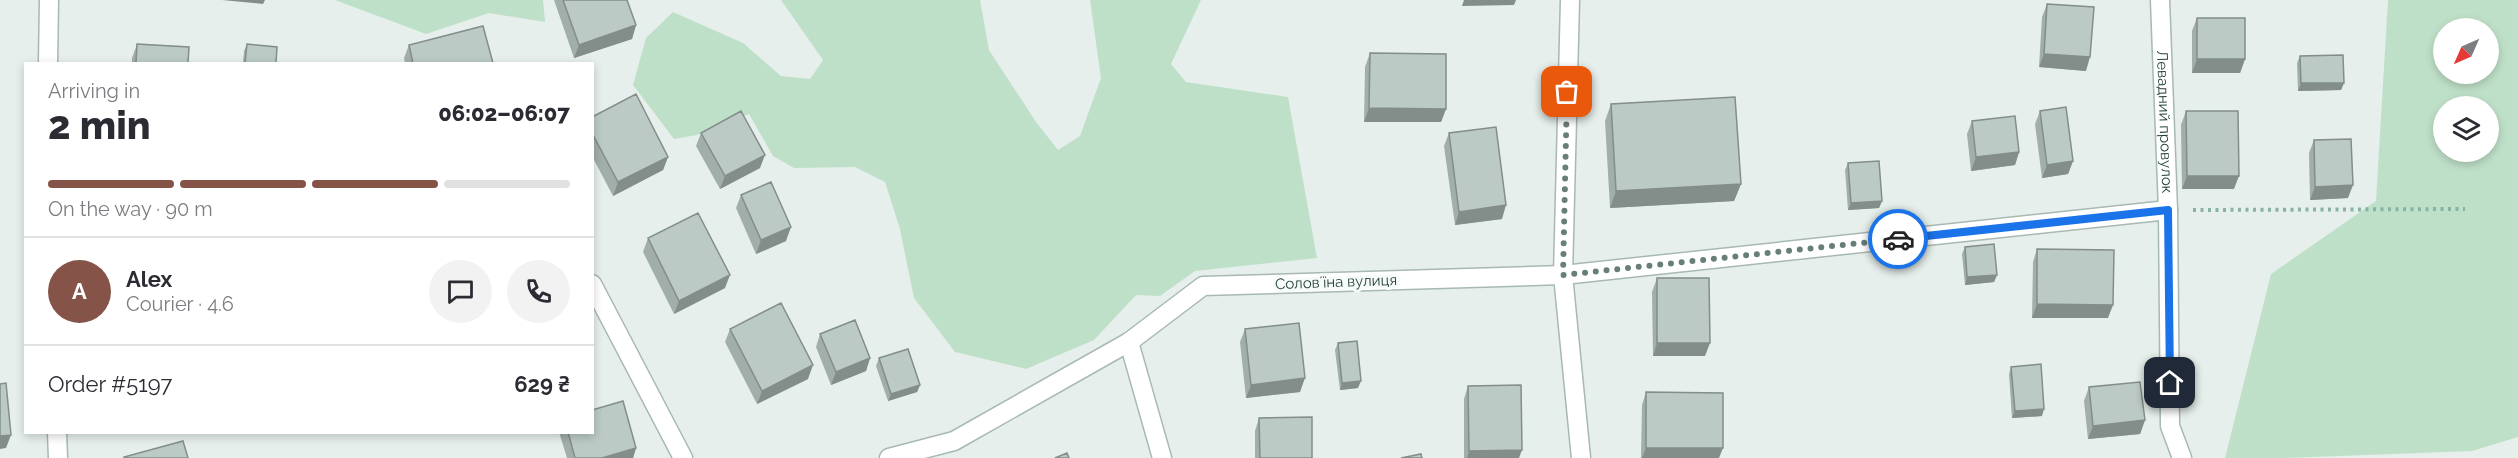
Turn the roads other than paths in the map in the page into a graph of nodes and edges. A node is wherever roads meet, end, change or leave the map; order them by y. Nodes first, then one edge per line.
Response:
1 (49, 0) edge
2 (1570, 0) edge
3 (2160, 0) edge
4 (48, 62) edge
5 (2168, 210) junction
6 (1563, 275) junction
7 (594, 288) edge
8 (1129, 342) junction
9 (57, 434) edge
10 (58, 458) edge
11 (683, 458) edge
12 (889, 458) edge
13 (1162, 458) edge
14 (1581, 458) edge
15 (2182, 458) edge

1 - 4 street
2 - 6 street
3 - 5 street, Левадний провулок
5 - 6 street, Соловʼїна вулиця
5 - 15 street, Левадний провулок
6 - 8 street, Соловʼїна вулиця
6 - 14 street
7 - 11 street
8 - 12 street, Соловʼїна вулиця
8 - 13 street
9 - 10 street

